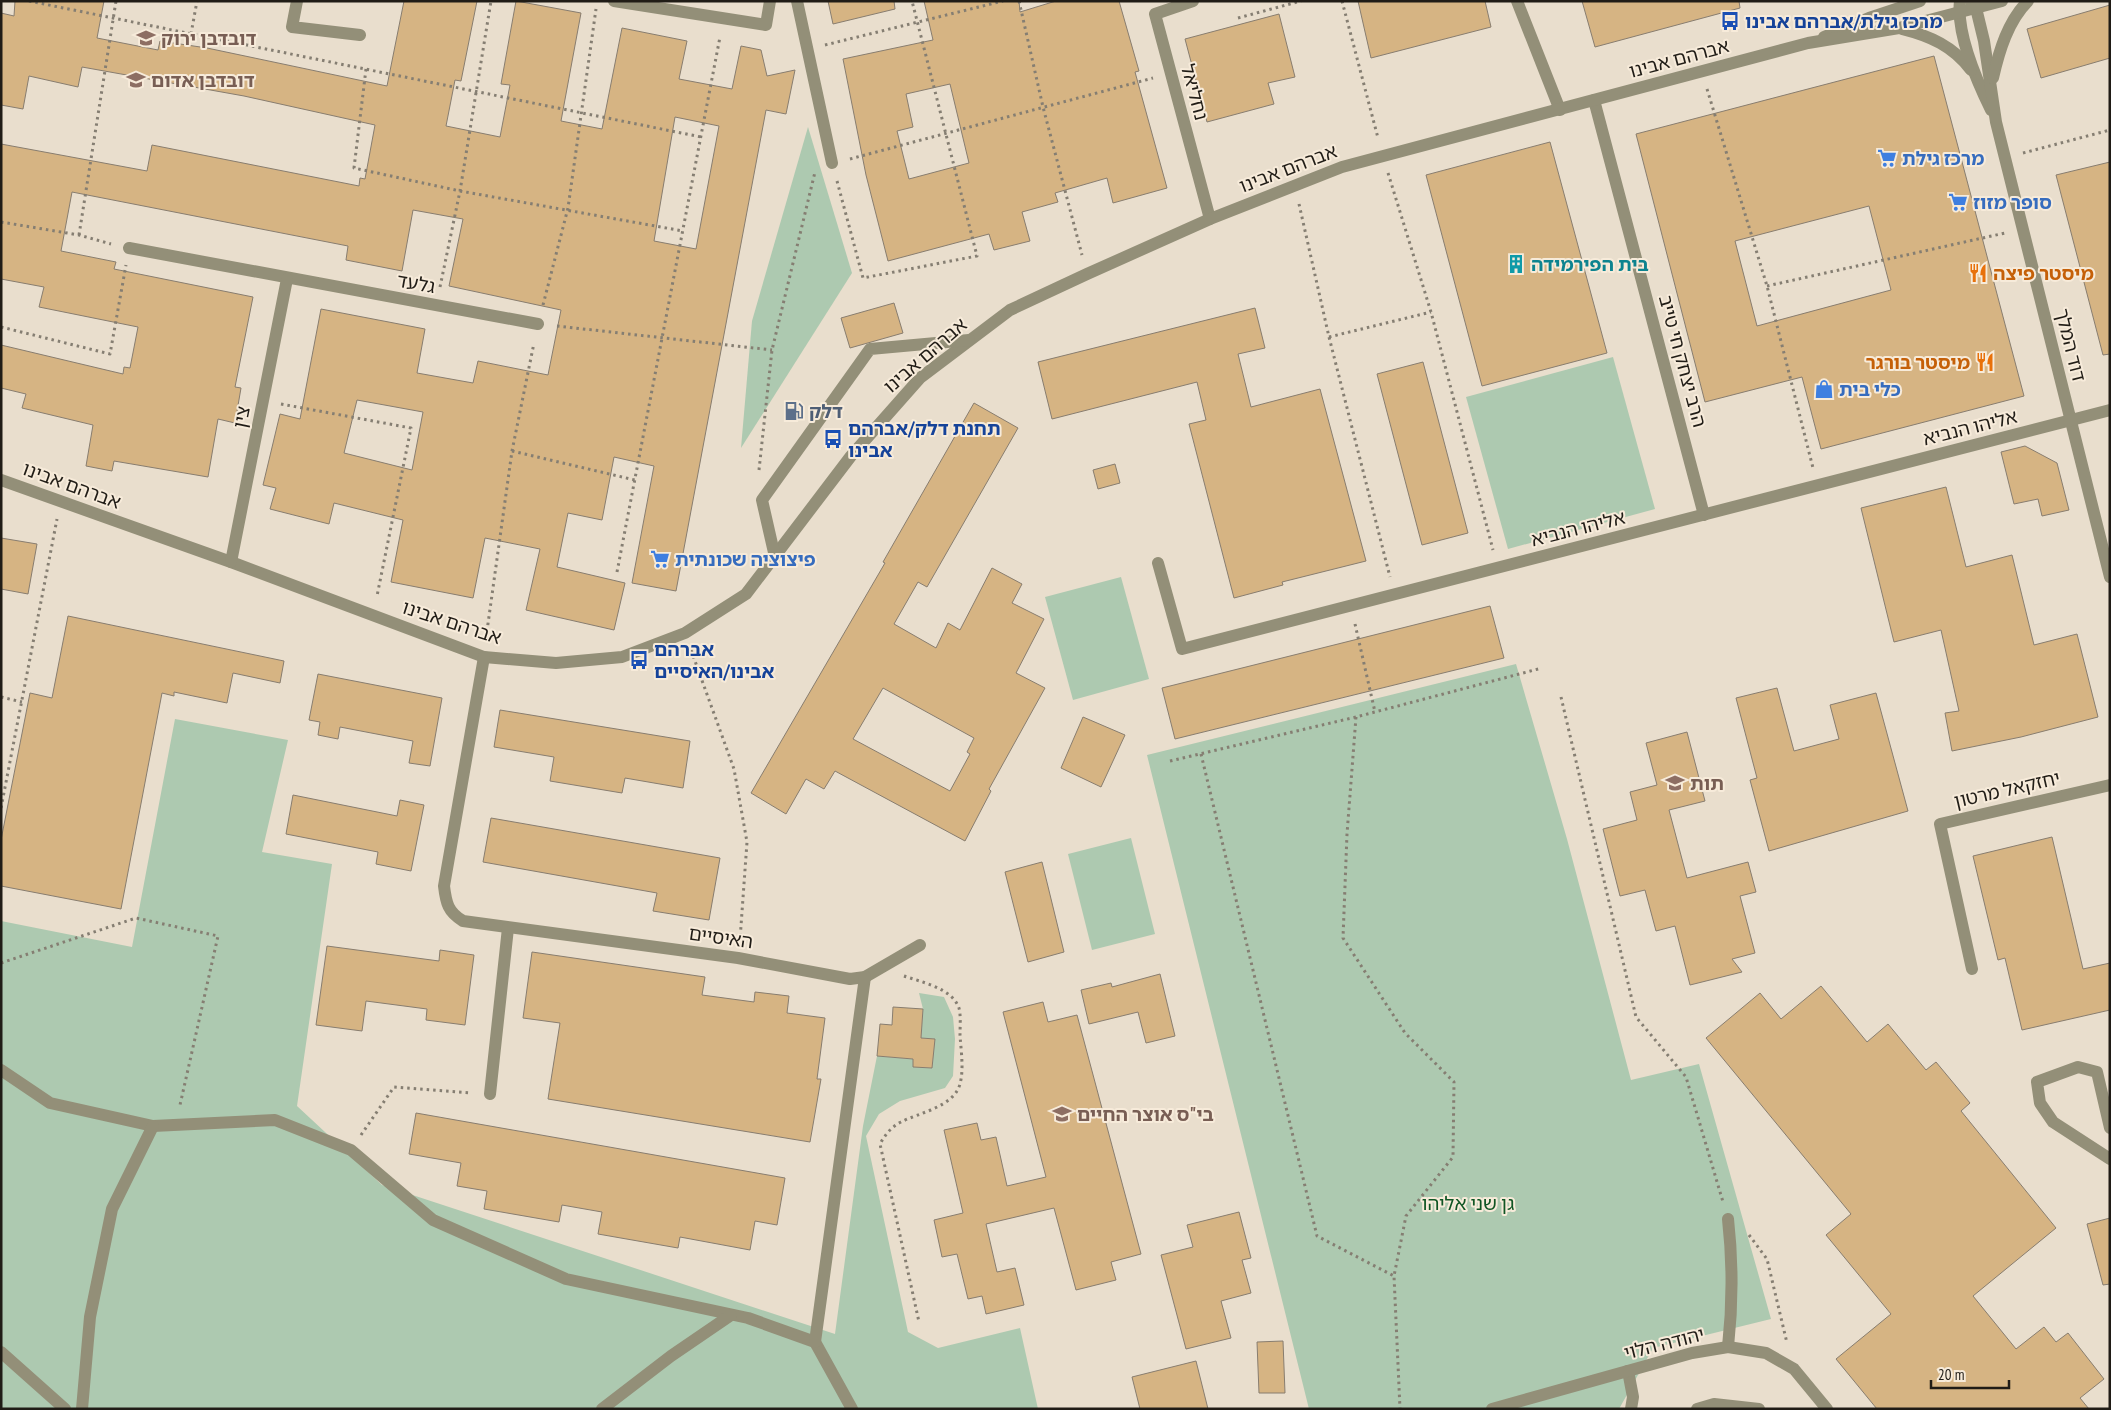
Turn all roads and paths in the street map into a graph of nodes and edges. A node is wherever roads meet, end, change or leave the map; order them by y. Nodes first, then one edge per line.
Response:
1 (29, 1) edge
2 (116, 1) edge
3 (196, 1) edge
4 (297, 1) edge
5 (491, 1) edge
6 (597, 1) edge
7 (614, 1) edge
8 (770, 1) edge
9 (796, 1) edge
10 (912, 1) edge
11 (1003, 1) edge
12 (1019, 1) edge
13 (1192, 1) edge
14 (1302, 1) edge
15 (1342, 1) edge
16 (1517, 1) edge
17 (1920, 1) edge
18 (2002, 1) edge
19 (2028, 1) edge
20 (1973, 5) edge
21 (1959, 7) edge
22 (113, 18) junction
23 (1238, 18) dead end
24 (724, 19) junction
25 (918, 22) junction
26 (1899, 28) junction
27 (192, 34) junction
28 (360, 35) dead end
29 (1808, 44) junction
30 (807, 50) junction
31 (366, 70) junction
32 (1702, 72) junction
33 (1171, 74) junction
34 (1976, 77) junction
35 (1992, 85) junction
36 (476, 92) junction
37 (1594, 100) junction
38 (1043, 108) junction
39 (1560, 110) junction
40 (581, 112) junction
41 (1996, 122) junction
42 (2110, 130) edge
43 (946, 133) junction
44 (701, 137) junction
45 (1383, 156) junction
46 (2005, 158) junction
47 (832, 163) junction
48 (816, 168) dead end
49 (1398, 172) dead end
50 (1389, 175) junction
51 (1380, 177) dead end
52 (1295, 184) junction
53 (460, 191) junction
54 (1307, 201) dead end
55 (1299, 204) junction
56 (1290, 207) dead end
57 (568, 208) junction
58 (1210, 219) junction
59 (1, 222) edge
60 (2023, 229) junction
61 (683, 230) junction
62 (79, 235) junction
63 (129, 248) junction
64 (1087, 274) junction
65 (287, 279) junction
66 (1767, 286) junction
67 (437, 305) junction
68 (1431, 312) junction
69 (538, 324) junction
70 (1, 326) edge
71 (1329, 336) junction
72 (662, 337) junction
73 (969, 340) junction
74 (772, 350) junction
75 (263, 400) junction
76 (2110, 410) edge
77 (2071, 420) junction
78 (512, 451) junction
79 (758, 477) dead end
80 (1, 480) edge
81 (635, 480) junction
82 (1818, 486) junction
83 (61, 501) junction
84 (1704, 515) junction
85 (775, 557) junction
86 (231, 562) junction
87 (1158, 562) dead end
88 (1497, 568) junction
89 (617, 572) dead end
90 (2110, 577) edge
91 (1394, 595) junction
92 (1350, 606) junction
93 (373, 616) junction
94 (684, 633) junction
95 (484, 657) junction
96 (1542, 668) dead end
97 (1, 697) edge
98 (1561, 697) dead end
99 (22, 702) junction
100 (1376, 712) junction
101 (1356, 717) junction
102 (1201, 754) junction
103 (1170, 761) dead end
104 (2110, 785) edge
105 (1, 808) edge
106 (508, 928) junction
107 (920, 945) dead end
108 (738, 958) junction
109 (1, 963) edge
110 (880, 968) junction
111 (1972, 969) dead end
112 (865, 977) junction
113 (1, 1070) edge
114 (490, 1094) joint
115 (176, 1125) junction
116 (152, 1126) junction
117 (2110, 1128) edge
118 (351, 1150) junction
119 (2110, 1159) edge
120 (1728, 1219) junction
121 (1394, 1276) junction
122 (731, 1315) junction
123 (919, 1322) dead end
124 (815, 1342) junction
125 (1728, 1348) junction
126 (1, 1352) edge
127 (1794, 1369) junction
128 (1628, 1371) junction
129 (66, 1409) edge
130 (82, 1409) edge
131 (602, 1409) edge
132 (852, 1409) edge
133 (1400, 1409) edge
134 (1492, 1409) edge
135 (1631, 1409) edge
136 (1697, 1409) edge
137 (1759, 1409) edge
138 (1827, 1409) edge

1 - 22 path
2 - 22 path
3 - 27 path
4 - 28 street
5 - 36 path
6 - 40 path
7 - 24 street
8 - 24 street
9 - 30 street
10 - 25 path
11 - 25 path
12 - 38 path
13 - 33 street, נחליאל
14 - 23 path
15 - 45 path
16 - 39 street
17 - 29 street, אברהם אבינו
18 - 20 street, אברהם אבינו
19 - 35 street
20 - 21 street, אברהם אבינו
20 - 35 street, דוד המלך
21 - 26 street, אברהם אבינו
21 - 34 street, דוד המלך
22 - 27 path
22 - 62 path
24 - 44 path
25 - 30 path
25 - 43 path
26 - 29 street, אברהם אבינו
26 - 34 street
27 - 31 path
29 - 32 street, אברהם אבינו
30 - 47 street
31 - 36 path
31 - 53 path
32 - 37 street, אברהם אבינו
32 - 66 path
33 - 38 path
33 - 58 street, נחליאל
34 - 41 street, דוד המלך
35 - 41 street, דוד המלך
36 - 40 path
36 - 53 path
37 - 39 street, אברהם אבינו
37 - 84 street, הרב יצחק חי טייב
38 - 43 path
38 - 64 path
39 - 45 street, אברהם אבינו
40 - 44 path
40 - 57 path
41 - 46 street, דוד המלך
42 - 46 path
43 - 47 path
43 - 47 path
44 - 61 path
45 - 50 path
45 - 52 street, אברהם אבינו
46 - 60 street, דוד המלך
48 - 74 path
49 - 50 path
50 - 51 path
50 - 68 path
52 - 55 path
52 - 58 street, אברהם אבינו
53 - 57 path
53 - 67 path
54 - 55 path
55 - 56 path
55 - 71 path
57 - 61 path
57 - 69 path
58 - 64 street, אברהם אבינו
59 - 62 path
60 - 66 path
60 - 77 street, דוד המלך
61 - 72 path
62 - 63 path
63 - 65 street, גלעד
63 - 70 path
64 - 73 street, אברהם אבינו
65 - 67 street, גלעד
65 - 75 street, צין
66 - 82 path
67 - 69 street, גלעד
68 - 71 path
68 - 88 path
69 - 72 path
69 - 78 path
71 - 91 path
72 - 74 path
72 - 81 path
73 - 85 street, אברהם אבינו
73 - 85 street
74 - 79 path
75 - 86 street, צין
75 - 93 path
76 - 77 street, אליהו הנביא
77 - 82 street, אליהו הנביא
77 - 90 street, דוד המלך
78 - 81 path
78 - 95 path
80 - 83 street, אברהם אבינו
81 - 89 path
82 - 84 street, אליהו הנביא
83 - 86 street, אברהם אבינו
83 - 99 path
84 - 88 street, אליהו הנביא
85 - 94 street, אברהם אבינו
86 - 93 street, אברהם אבינו
87 - 92 street, אליהו הנביא
88 - 91 street, אליהו הנביא
91 - 92 street, אליהו הנביא
92 - 100 path
93 - 95 street, אברהם אבינו
94 - 95 street, אברהם אבינו
94 - 108 path
95 - 106 street, האיסיים
96 - 100 path
97 - 99 path
98 - 120 path
99 - 105 path
100 - 101 path
101 - 102 path
101 - 121 path
102 - 103 path
102 - 121 path
104 - 111 street, יחזקאל מרטון
106 - 108 street, האיסיים
106 - 114 street
107 - 110 street
108 - 112 street, האיסיים
109 - 115 path
110 - 112 street
110 - 123 path
112 - 124 street
113 - 116 street
114 - 118 path
115 - 116 street
115 - 118 street
116 - 130 street
117 - 119 street
118 - 122 street
120 - 125 street
120 - 127 path
121 - 133 path
122 - 124 street
122 - 131 street
124 - 132 street
125 - 127 street, יהודה הלוי
125 - 128 street, יהודה הלוי
126 - 129 street
127 - 138 street, יהודה הלוי
128 - 134 street, יהודה הלוי
128 - 135 street
136 - 137 street

